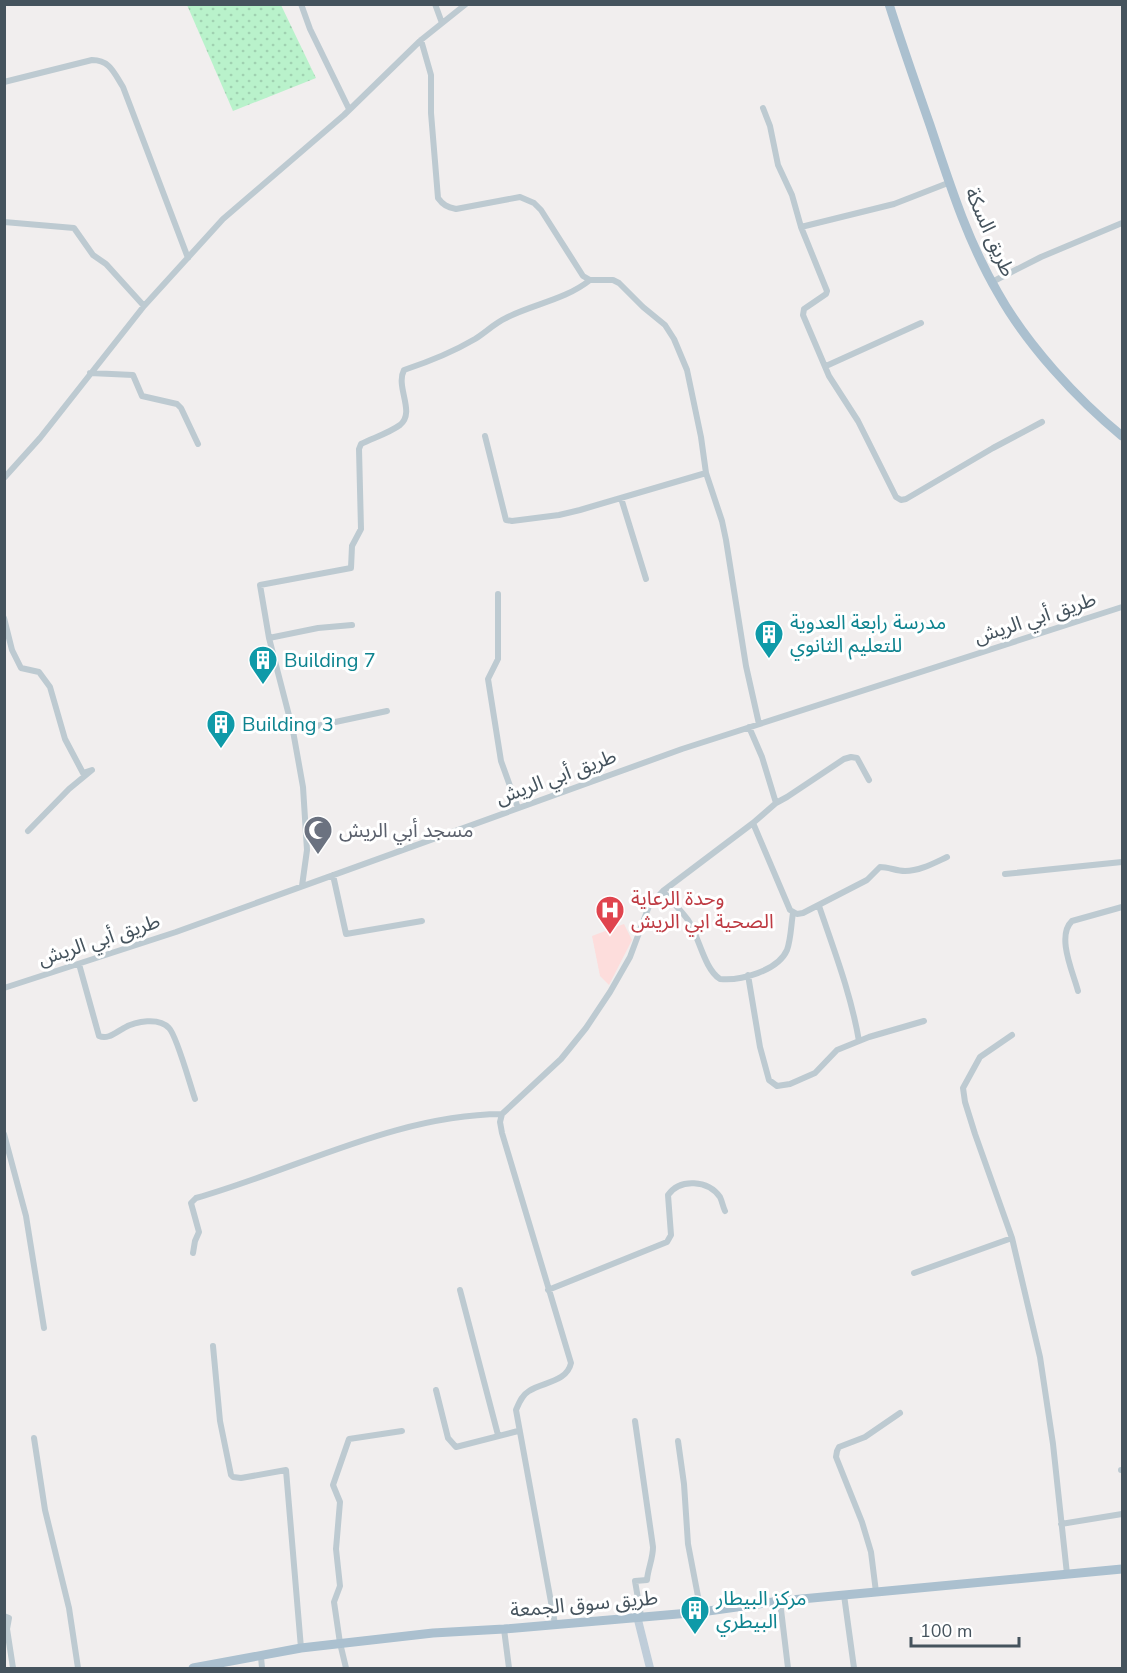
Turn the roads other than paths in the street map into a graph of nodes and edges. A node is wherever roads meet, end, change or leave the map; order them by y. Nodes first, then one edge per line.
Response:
1 (301, 4) edge
2 (435, 4) edge
3 (466, 4) edge
4 (889, 4) edge
5 (442, 23) junction
6 (421, 40) junction
7 (4, 82) edge
8 (763, 108) dead end
9 (350, 109) junction
10 (948, 183) junction
11 (4, 222) edge
12 (1122, 223) edge
13 (801, 227) junction
14 (188, 258) junction
15 (590, 280) junction
16 (992, 282) junction
17 (144, 306) junction
18 (921, 323) dead end
19 (826, 366) junction
20 (90, 373) junction
21 (1042, 422) dead end
22 (485, 436) dead end
23 (1122, 436) edge
24 (198, 444) dead end
25 (706, 473) junction
26 (4, 478) edge
27 (621, 498) junction
28 (646, 579) dead end
29 (498, 594) dead end
30 (1122, 607) edge
31 (4, 618) edge
32 (352, 625) dead end
33 (269, 638) junction
34 (387, 711) dead end
35 (759, 724) junction
36 (749, 727) junction
37 (293, 731) junction
38 (869, 780) dead end
39 (776, 803) junction
40 (518, 808) junction
41 (753, 823) junction
42 (28, 831) dead end
43 (947, 857) dead end
44 (1122, 862) edge
45 (1005, 874) dead end
46 (333, 875) junction
47 (302, 886) junction
48 (663, 891) junction
49 (819, 906) junction
50 (1122, 907) edge
51 (793, 913) junction
52 (422, 921) dead end
53 (79, 964) junction
54 (748, 975) junction
55 (4, 988) edge
56 (1078, 991) dead end
57 (924, 1021) dead end
58 (1012, 1035) dead end
59 (859, 1041) junction
60 (195, 1099) dead end
61 (502, 1114) junction
62 (4, 1134) edge
63 (725, 1211) dead end
64 (1012, 1238) junction
65 (193, 1253) dead end
66 (914, 1273) dead end
67 (460, 1290) dead end
68 (549, 1290) junction
69 (44, 1328) dead end
70 (213, 1346) dead end
71 (436, 1390) dead end
72 (900, 1413) dead end
73 (635, 1421) dead end
74 (402, 1431) dead end
75 (518, 1431) junction
76 (498, 1435) junction
77 (34, 1438) dead end
78 (678, 1441) dead end
79 (1122, 1514) edge
80 (1060, 1524) junction
81 (1122, 1569) edge
82 (1067, 1574) junction
83 (876, 1592) junction
84 (844, 1595) junction
85 (780, 1601) junction
86 (701, 1612) junction
87 (4, 1616) edge
88 (639, 1616) junction
89 (555, 1624) junction
90 (504, 1629) junction
91 (340, 1643) junction
92 (301, 1648) junction
93 (261, 1657) junction
94 (14, 1668) edge
95 (78, 1668) edge
96 (193, 1668) edge
97 (262, 1668) edge
98 (346, 1668) edge
99 (509, 1668) edge
100 (650, 1668) edge
101 (788, 1668) edge
102 (854, 1668) edge

1 - 9 street
2 - 5 street
3 - 5 street
4 - 10 main road, طريق السكة
5 - 6 street
6 - 9 street
6 - 15 street
7 - 14 street
8 - 13 street
9 - 14 street
10 - 13 street
10 - 16 main road, طريق السكة
11 - 17 street
12 - 16 street
13 - 19 street
14 - 17 street
15 - 25 street
15 - 33 street
16 - 23 main road, طريق السكة
17 - 20 street
18 - 19 street
19 - 21 street
20 - 24 street
20 - 26 street
22 - 27 street
25 - 27 street
25 - 35 street
27 - 28 street
29 - 40 street
30 - 35 street, طريق أبي الريش
31 - 42 street
32 - 33 street
33 - 37 street
34 - 37 street
35 - 36 street, طريق أبي الريش
36 - 39 street
36 - 40 street, طريق أبي الريش
37 - 47 street
38 - 39 street
39 - 41 street
40 - 46 street, طريق أبي الريش
41 - 48 street
41 - 51 street
43 - 49 street
44 - 45 street
46 - 47 street, طريق أبي الريش
46 - 52 street
47 - 53 street, طريق أبي الريش
48 - 54 street
48 - 61 street
49 - 51 street
49 - 59 street
50 - 56 street
51 - 54 street
53 - 55 street, طريق أبي الريش
53 - 60 street
54 - 59 street
57 - 59 street
58 - 64 street
61 - 65 street
61 - 68 street
62 - 69 street
63 - 68 street
64 - 66 street
64 - 80 street
67 - 76 street
68 - 75 street
70 - 92 street
71 - 76 street
72 - 83 street
73 - 88 street
74 - 91 street
75 - 76 street
75 - 89 street
77 - 95 street
78 - 86 street
79 - 80 street
80 - 82 street
81 - 82 main road, طريق سوق الجمعة
82 - 83 main road, طريق سوق الجمعة
83 - 84 main road, طريق سوق الجمعة
84 - 85 main road, طريق سوق الجمعة
84 - 102 street
85 - 86 main road, طريق سوق الجمعة
85 - 101 street
86 - 88 main road, طريق سوق الجمعة
87 - 94 street
88 - 89 main road, طريق سوق الجمعة
88 - 100 main road
89 - 90 main road, طريق سوق الجمعة
90 - 91 main road, طريق سوق الجمعة
90 - 99 street
91 - 92 main road, طريق سوق الجمعة
91 - 98 street
92 - 93 main road, طريق سوق الجمعة
93 - 96 main road, طريق سوق الجمعة
93 - 97 street

